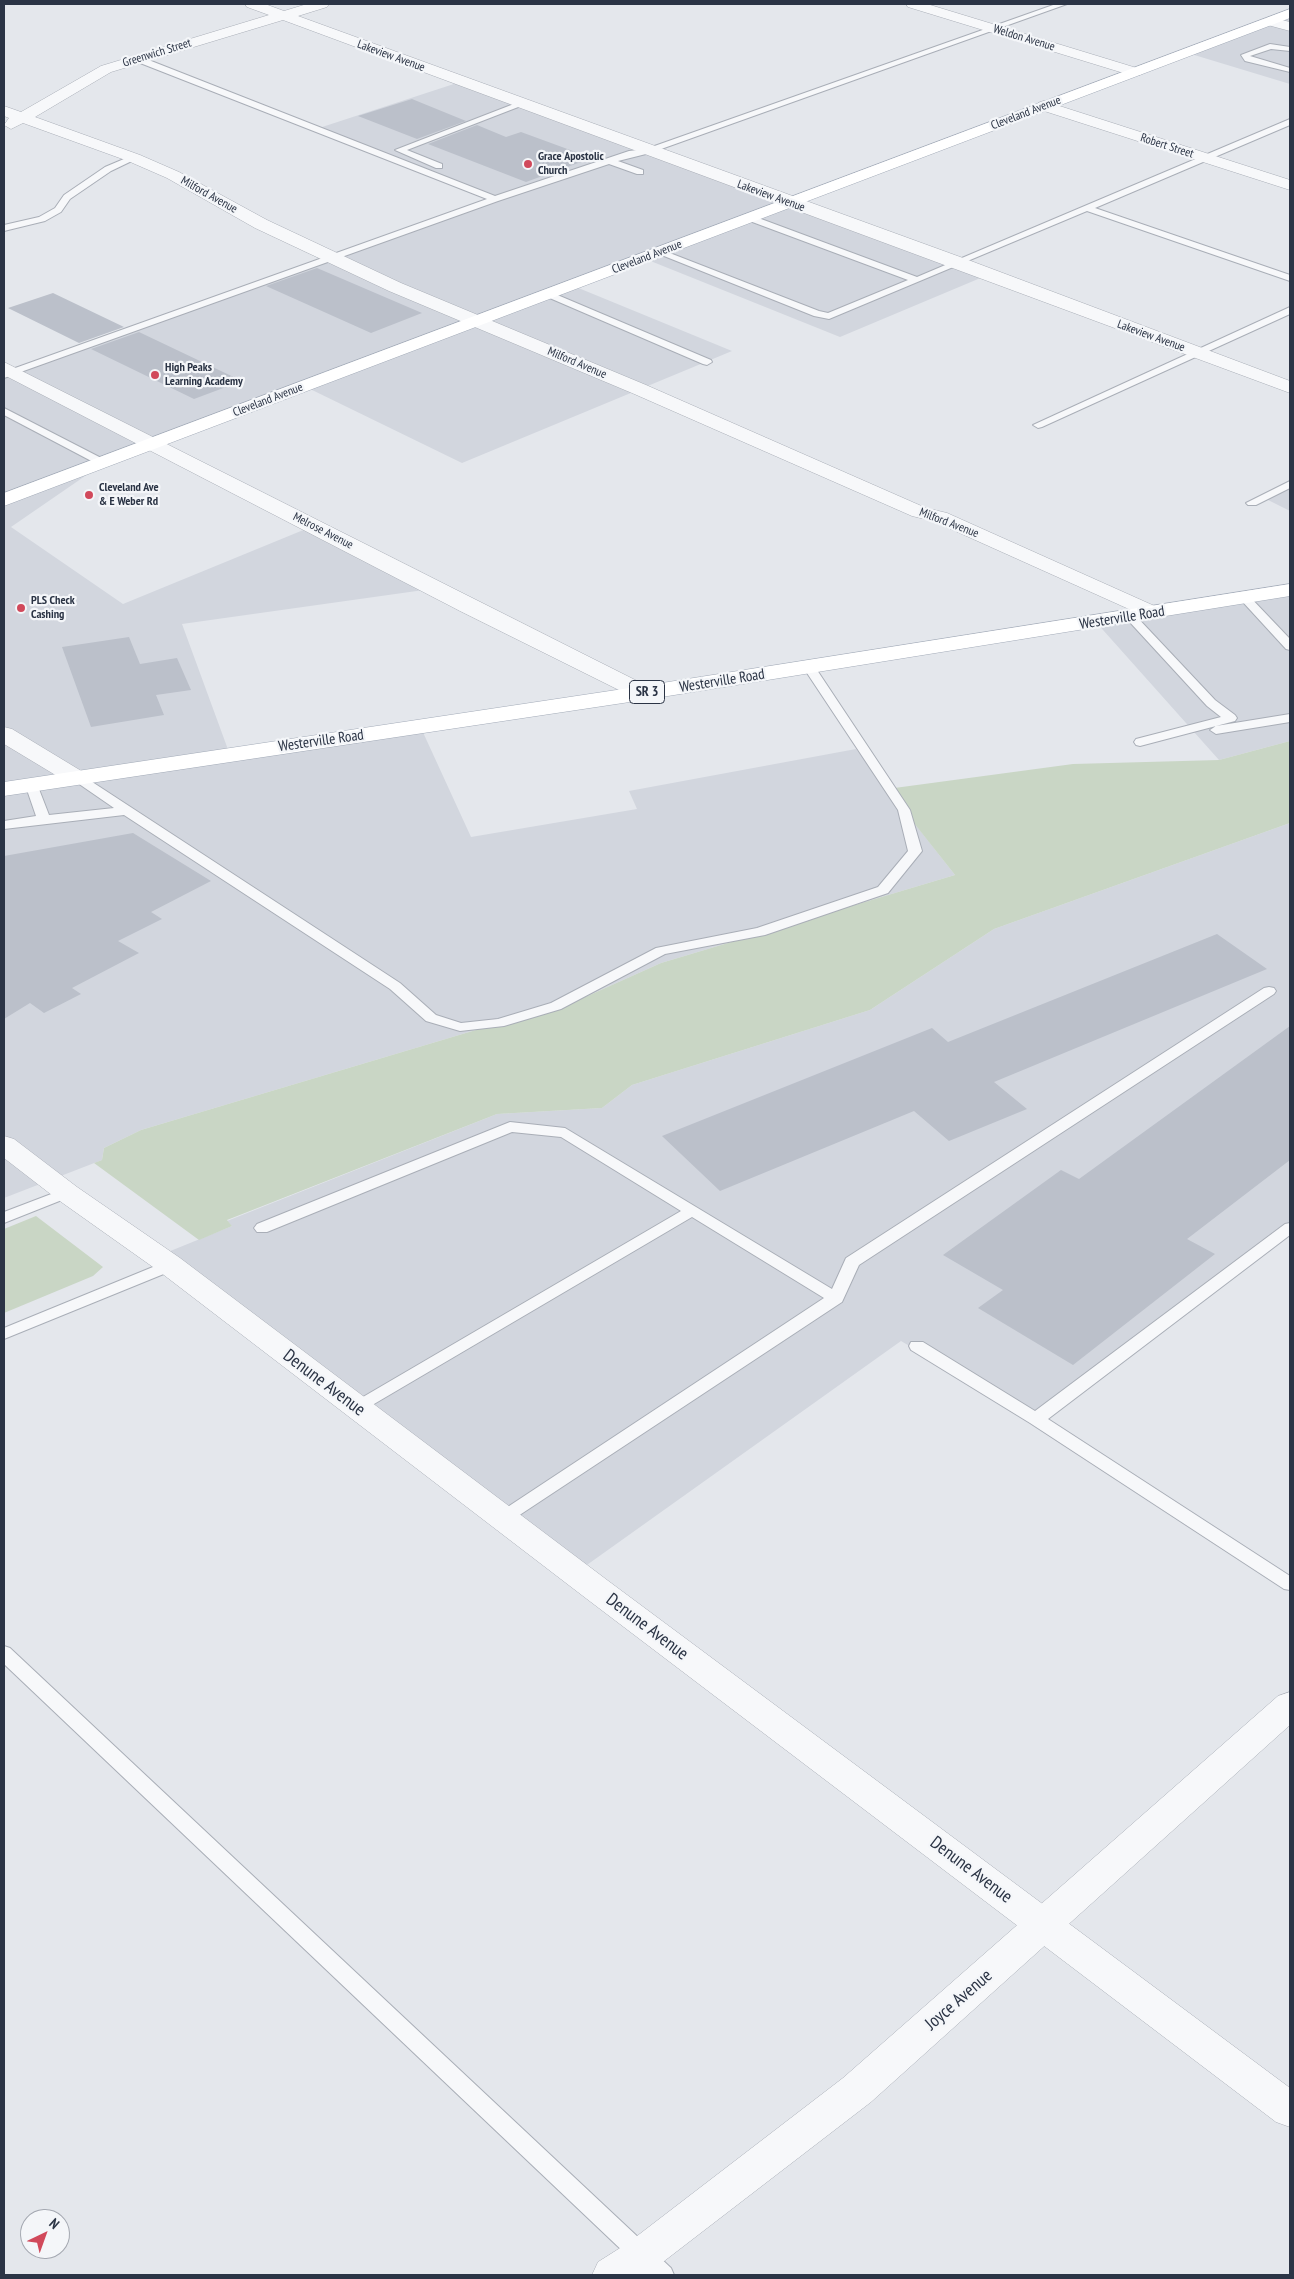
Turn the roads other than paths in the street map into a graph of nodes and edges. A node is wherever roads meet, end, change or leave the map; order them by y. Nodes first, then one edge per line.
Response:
1 (252, 4) edge
2 (322, 4) edge
3 (913, 4) edge
4 (1063, 4) edge
5 (1290, 13) edge
6 (283, 15) junction
7 (1270, 21) junction
8 (1290, 27) edge
9 (994, 28) junction
10 (1290, 49) edge
11 (138, 59) junction
12 (1290, 70) edge
13 (1136, 72) junction
14 (522, 104) junction
15 (1044, 106) junction
16 (4, 112) edge
17 (22, 118) junction
18 (1290, 122) edge
19 (4, 129) edge
20 (647, 151) junction
21 (134, 158) junction
22 (1206, 158) junction
23 (611, 160) junction
24 (439, 166) dead end
25 (640, 172) dead end
26 (1290, 185) edge
27 (495, 199) junction
28 (790, 203) junction
29 (1087, 208) junction
30 (750, 218) junction
31 (4, 228) edge
32 (659, 252) junction
33 (332, 258) junction
34 (957, 262) junction
35 (1290, 278) edge
36 (917, 280) junction
37 (548, 294) junction
38 (1290, 310) edge
39 (476, 322) junction
40 (1197, 353) junction
41 (707, 362) dead end
42 (6, 372) edge
43 (1290, 387) edge
44 (4, 411) edge
45 (1038, 425) dead end
46 (151, 444) junction
47 (103, 463) junction
48 (1290, 484) edge
49 (4, 500) edge
50 (1252, 503) dead end
51 (1290, 590) edge
52 (1245, 598) junction
53 (1141, 615) junction
54 (1290, 646) edge
55 (809, 667) junction
56 (643, 693) junction
57 (1290, 718) edge
58 (4, 734) edge
59 (75, 778) junction
60 (31, 784) junction
61 (4, 789) edge
62 (126, 811) junction
63 (44, 818) junction
64 (4, 825) edge
65 (1269, 991) dead end
66 (4, 1145) edge
67 (66, 1193) junction
68 (692, 1211) junction
69 (4, 1218) edge
70 (262, 1228) dead end
71 (1290, 1228) edge
72 (170, 1265) junction
73 (836, 1298) junction
74 (4, 1334) edge
75 (917, 1346) dead end
76 (357, 1408) junction
77 (1036, 1420) junction
78 (503, 1518) junction
79 (1290, 1584) edge
80 (4, 1653) edge
81 (1290, 1705) edge
82 (1044, 1925) junction
83 (1290, 2110) edge
84 (639, 2269) edge

1 - 6 street, Lakeview Avenue
2 - 6 street, Greenwich Street
3 - 9 street, Weldon Avenue
4 - 9 lane
5 - 7 main road, Cleveland Avenue
6 - 11 street, Greenwich Street
6 - 14 street, Lakeview Avenue
7 - 8 street
7 - 13 main road, Cleveland Avenue
9 - 13 street, Weldon Avenue
9 - 20 lane
10 - 12 lane
11 - 17 street, Greenwich Street
11 - 27 lane
13 - 15 main road, Cleveland Avenue
14 - 20 street, Lakeview Avenue
14 - 24 lane
15 - 22 street, Robert Street
15 - 28 main road, Cleveland Avenue
16 - 17 street, Milford Avenue
17 - 19 street, Greenwich Street
17 - 21 street, Milford Avenue
18 - 22 lane
20 - 23 lane
20 - 28 street, Lakeview Avenue
21 - 31 lane
21 - 33 street, Milford Avenue
22 - 26 street, Robert Street
22 - 29 lane
23 - 25 lane
23 - 27 lane
27 - 33 lane
28 - 30 main road, Cleveland Avenue
28 - 34 street, Lakeview Avenue
29 - 34 lane
29 - 35 lane
30 - 32 main road, Cleveland Avenue
30 - 36 lane
32 - 36 lane
32 - 37 main road, Cleveland Avenue
33 - 39 street, Milford Avenue
33 - 42 lane
34 - 36 lane
34 - 40 street, Lakeview Avenue
37 - 39 main road, Cleveland Avenue
37 - 41 lane
38 - 40 lane
39 - 46 main road, Cleveland Avenue
39 - 53 street, Milford Avenue
40 - 43 street, Lakeview Avenue
40 - 45 lane
42 - 46 street, Melrose Avenue
44 - 47 lane
46 - 47 main road, Cleveland Avenue
46 - 56 street, Melrose Avenue
47 - 49 main road, Cleveland Avenue
48 - 50 lane
51 - 52 main road, Westerville Road / SR 3
52 - 53 main road, Westerville Road / SR 3
52 - 54 lane
53 - 55 main road, Westerville Road / SR 3
53 - 57 lane
55 - 56 main road, Westerville Road / SR 3
55 - 62 lane
56 - 59 main road, Westerville Road / SR 3
58 - 59 street
59 - 60 main road, Westerville Road / SR 3
59 - 62 lane
60 - 61 main road, Westerville Road / SR 3
60 - 63 lane
62 - 63 lane
63 - 64 lane
65 - 73 lane
66 - 67 street, Denune Avenue
67 - 69 lane
67 - 72 street, Denune Avenue
68 - 70 lane
68 - 73 lane
68 - 76 lane
71 - 77 lane
72 - 74 lane
72 - 76 street, Denune Avenue
73 - 78 lane
75 - 77 lane
76 - 78 street, Denune Avenue
77 - 79 lane
78 - 82 street, Denune Avenue
80 - 84 lane
81 - 82 street, Joyce Avenue
82 - 83 street, Denune Avenue
82 - 84 street, Joyce Avenue

